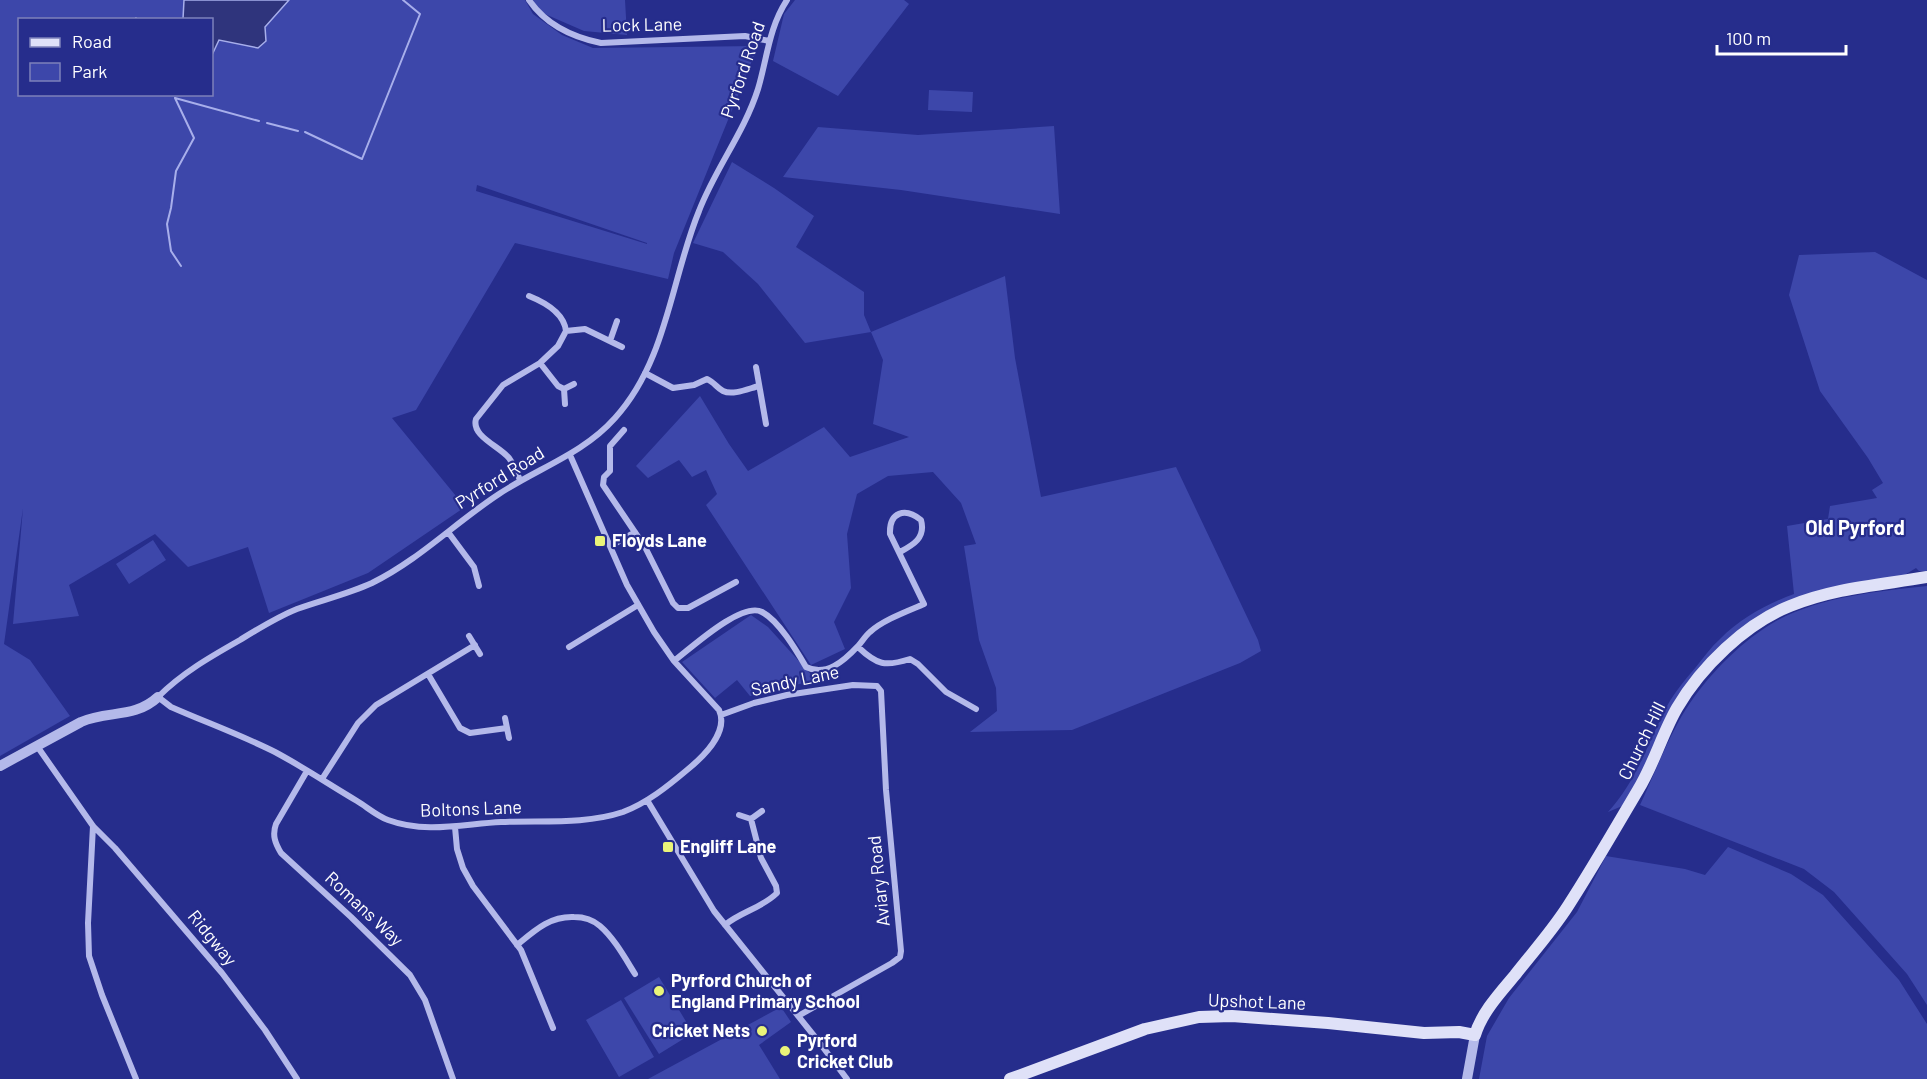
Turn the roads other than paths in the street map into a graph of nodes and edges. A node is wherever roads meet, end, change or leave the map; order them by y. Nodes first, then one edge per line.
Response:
1 (529, 0) edge
2 (788, 0) edge
3 (769, 41) junction
4 (540, 292) dead end
5 (529, 297) dead end
6 (537, 300) junction
7 (617, 321) dead end
8 (566, 331) junction
9 (610, 340) junction
10 (622, 347) dead end
11 (540, 363) junction
12 (756, 367) dead end
13 (645, 373) junction
14 (574, 384) dead end
15 (759, 386) junction
16 (564, 389) junction
17 (565, 404) dead end
18 (766, 424) dead end
19 (624, 430) dead end
20 (570, 455) junction
21 (520, 480) junction
22 (448, 532) junction
23 (635, 532) junction
24 (611, 546) junction
25 (900, 552) junction
26 (1927, 577) edge
27 (736, 582) dead end
28 (478, 586) dead end
29 (638, 605) junction
30 (469, 636) dead end
31 (475, 645) junction
32 (569, 647) dead end
33 (858, 647) junction
34 (480, 654) dead end
35 (674, 661) junction
36 (428, 674) junction
37 (877, 686) joint
38 (158, 697) junction
39 (976, 709) dead end
40 (721, 715) junction
41 (505, 718) dead end
42 (507, 728) junction
43 (509, 738) dead end
44 (37, 746) junction
45 (0, 766) edge
46 (307, 771) junction
47 (322, 779) junction
48 (647, 800) junction
49 (762, 811) dead end
50 (739, 815) dead end
51 (751, 819) junction
52 (93, 826) junction
53 (455, 827) junction
54 (725, 925) junction
55 (518, 945) junction
56 (629, 965) junction
57 (622, 970) dead end
58 (636, 974) dead end
59 (798, 1016) junction
60 (549, 1019) junction
61 (541, 1022) dead end
62 (553, 1028) dead end
63 (1475, 1035) junction
64 (136, 1079) edge
65 (297, 1079) edge
66 (453, 1079) edge
67 (847, 1079) edge
68 (1010, 1079) edge
69 (1467, 1079) edge

1 - 3 street, Lock Lane
2 - 3 street, Pyrford Road
3 - 13 street, Pyrford Road
4 - 6 street
5 - 6 street
6 - 8 street
7 - 9 street
8 - 9 street
8 - 11 street
9 - 10 street
11 - 16 street
11 - 21 street
12 - 15 street
13 - 15 street
13 - 20 street, Pyrford Road
14 - 16 street
15 - 18 street
16 - 17 street
19 - 23 street
20 - 21 street, Pyrford Road
20 - 24 street
21 - 22 street, Pyrford Road
22 - 28 street
22 - 38 street, Pyrford Road
23 - 24 street
23 - 27 street
24 - 29 street
25 - 25 street
25 - 33 street
26 - 63 main road, Church Hill
29 - 32 street
29 - 35 street
30 - 31 street
31 - 34 street
31 - 36 street
33 - 35 street
33 - 39 street
35 - 40 street
36 - 42 street
36 - 47 street
37 - 40 street, Sandy Lane
37 - 59 street, Aviary Road
38 - 44 street, Pyrford Road
38 - 46 street, Boltons Lane
40 - 48 street, Boltons Lane
41 - 42 street
42 - 43 street
44 - 45 street, Pyrford Road
44 - 52 street, Ridgway
46 - 47 street, Boltons Lane
46 - 66 street, Romans Way
47 - 53 street, Boltons Lane
48 - 53 street, Boltons Lane
48 - 54 street
49 - 51 street
50 - 51 street
51 - 54 street
52 - 64 street
52 - 65 street, Ridgway
53 - 55 street
54 - 59 street
55 - 56 street
55 - 60 street
56 - 57 street
56 - 58 street
59 - 67 street
60 - 61 street
60 - 62 street
63 - 68 main road, Upshot Lane
63 - 69 street

